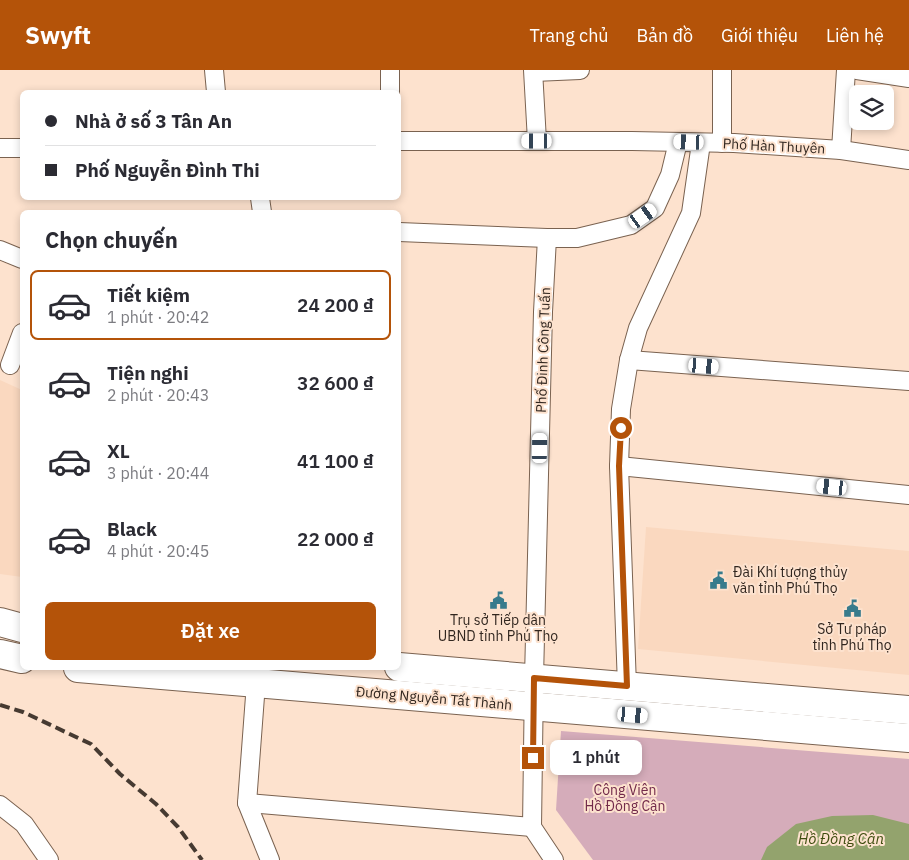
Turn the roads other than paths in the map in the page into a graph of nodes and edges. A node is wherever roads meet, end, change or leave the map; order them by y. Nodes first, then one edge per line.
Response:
1 (214, 70) edge
2 (390, 70) edge
3 (580, 70) edge
4 (722, 70) edge
5 (846, 70) edge
6 (857, 70) edge
7 (534, 71) edge
8 (909, 78) edge
9 (216, 90) edge
10 (390, 90) edge
11 (401, 141) edge
12 (537, 141) junction
13 (678, 142) junction
14 (701, 142) junction
15 (722, 143) junction
16 (0, 148) edge
17 (20, 148) edge
18 (841, 150) junction
19 (909, 160) edge
20 (401, 232) edge
21 (547, 238) junction
22 (0, 250) edge
23 (20, 258) edge
24 (20, 338) edge
25 (629, 360) junction
26 (10, 365) dead end
27 (909, 381) edge
28 (619, 466) junction
29 (909, 495) edge
30 (0, 622) edge
31 (20, 627) edge
32 (0, 654) edge
33 (20, 659) edge
34 (401, 666) edge
35 (121, 670) edge
36 (534, 678) junction
37 (256, 683) junction
38 (627, 686) junction
39 (534, 706) junction
40 (909, 710) edge
41 (909, 738) edge
42 (247, 804) junction
43 (0, 805) edge
44 (532, 827) junction
45 (49, 860) edge
46 (270, 860) edge
47 (554, 860) edge

1 - 9 street
2 - 10 street
3 - 7 street
4 - 15 street
5 - 18 street
6 - 8 street
7 - 12 street
11 - 12 street, Phố Hàn Thuyên
12 - 13 street, Phố Hàn Thuyên
13 - 14 street, Phố Hàn Thuyên
13 - 21 street
14 - 15 street, Phố Hàn Thuyên
14 - 25 street
15 - 18 street, Phố Hàn Thuyên
16 - 17 street
18 - 19 street, Phố Hàn Thuyên
20 - 21 street
21 - 36 street, Phố Đinh Công Tuấn
22 - 23 street
24 - 26 street
25 - 27 street
25 - 28 street
28 - 29 street
28 - 38 street
30 - 31 main road
32 - 33 main road
34 - 36 main road, Đường Nguyễn Tất Thành
35 - 37 main road, Đường Nguyễn Tất Thành
36 - 38 main road, Đường Nguyễn Tất Thành
36 - 39 street, Phố Đinh Công Tuấn
37 - 39 main road, Đường Nguyễn Tất Thành
37 - 42 street
38 - 40 main road, Đường Nguyễn Tất Thành
39 - 41 main road, Đường Nguyễn Tất Thành
39 - 44 street, Phố Đinh Công Tuấn
42 - 44 street
42 - 46 street
43 - 45 street
44 - 47 street

